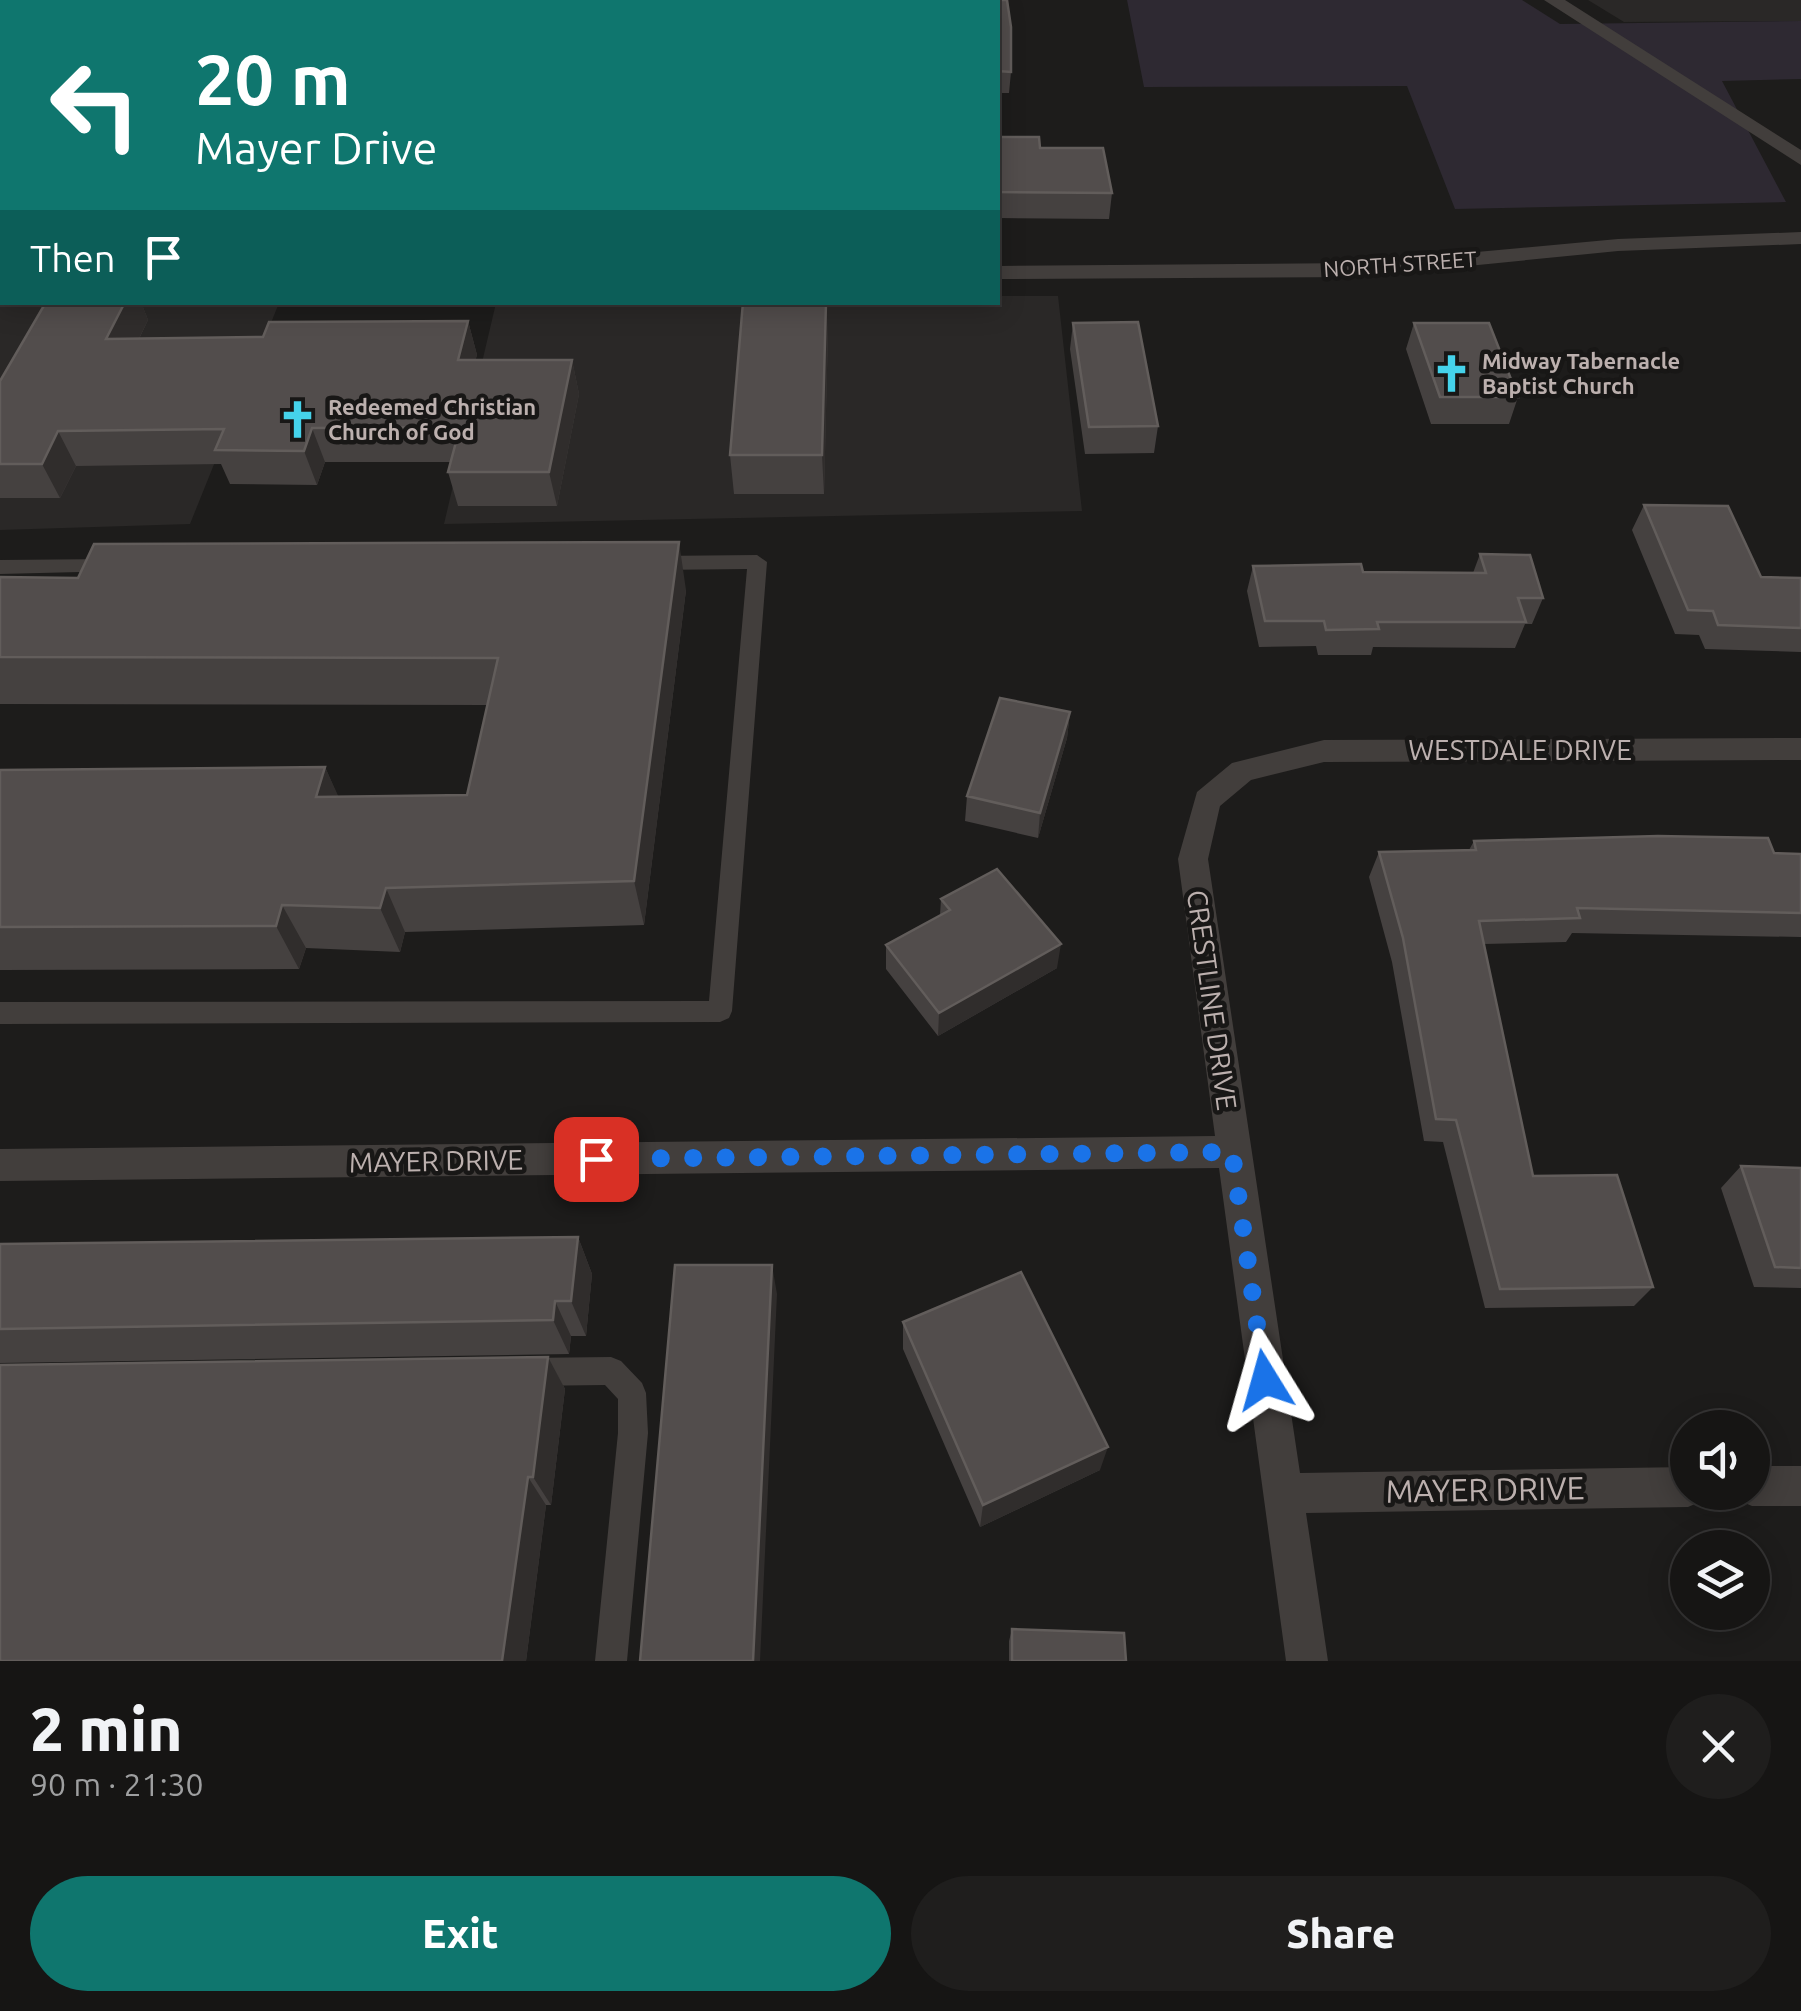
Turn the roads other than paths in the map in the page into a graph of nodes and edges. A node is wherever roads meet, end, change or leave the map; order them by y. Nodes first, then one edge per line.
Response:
1 (1553, 0) edge
2 (1801, 159) edge
3 (1801, 238) edge
4 (1000, 273) edge
5 (637, 563) edge
6 (140, 566) edge
7 (0, 567) edge
8 (1801, 748) edge
9 (1242, 770) joint
10 (0, 1013) edge
11 (1232, 1152) junction
12 (0, 1165) edge
13 (493, 1373) edge
14 (1770, 1486) edge
15 (1801, 1486) edge
16 (1670, 1487) edge
17 (1282, 1493) junction
18 (611, 1661) edge
19 (1307, 1661) edge

1 - 2 street
3 - 4 street, NORTH STREET
5 - 10 lane
6 - 7 lane
8 - 9 street, WESTDALE DRIVE
9 - 11 street, CRESTLINE DRIVE
11 - 12 street, MAYER DRIVE
11 - 17 street, CRESTLINE DRIVE
13 - 18 lane
14 - 15 street
16 - 17 street, MAYER DRIVE
17 - 19 street, CRESTLINE DRIVE

